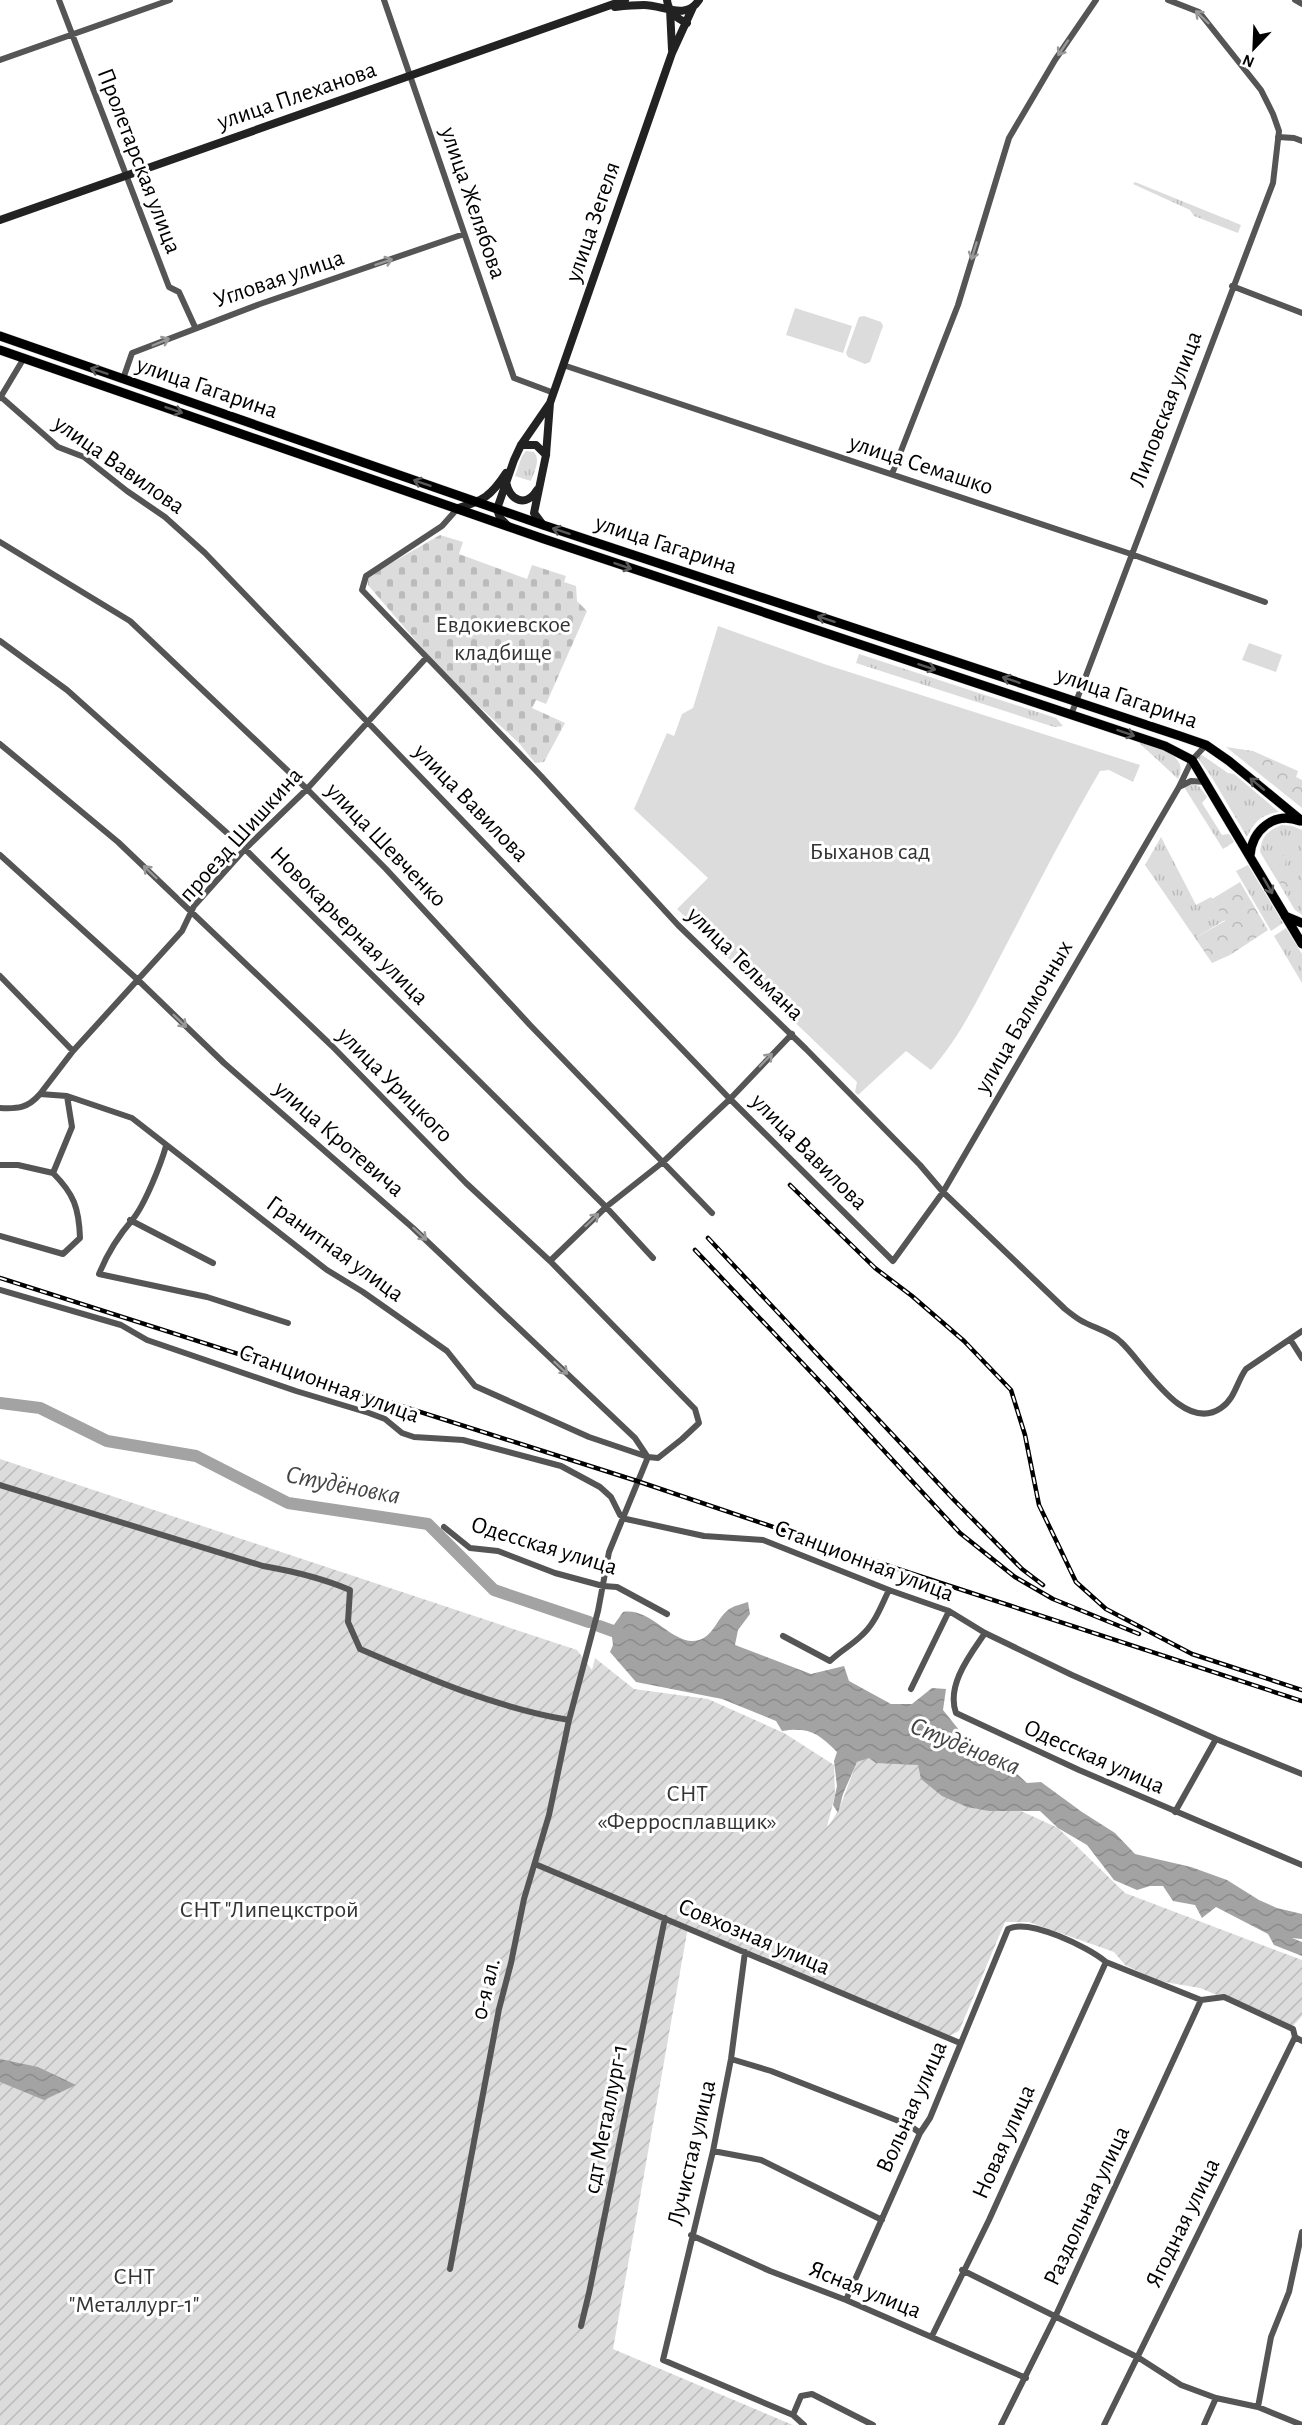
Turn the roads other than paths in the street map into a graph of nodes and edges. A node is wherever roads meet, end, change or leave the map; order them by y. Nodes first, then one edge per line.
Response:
1 (59, 0) edge
2 (170, 0) edge
3 (384, 0) edge
4 (625, 0) edge
5 (667, 0) edge
6 (1096, 0) edge
7 (1168, 0) edge
8 (1294, 0) edge
9 (696, 4) edge
10 (1302, 4) edge
11 (607, 8) junction
12 (670, 9) junction
13 (687, 23) junction
14 (71, 34) junction
15 (672, 53) junction
16 (0, 60) edge
17 (410, 77) junction
18 (1278, 137) junction
19 (1302, 141) edge
20 (126, 176) junction
21 (0, 220) edge
22 (464, 234) junction
23 (1232, 286) junction
24 (1302, 313) edge
25 (195, 327) junction
26 (0, 336) edge
27 (34, 348) junction
28 (0, 350) edge
29 (24, 358) junction
30 (563, 365) junction
31 (123, 379) junction
32 (554, 393) junction
33 (1, 398) edge
34 (550, 403) junction
35 (520, 445) junction
36 (546, 455) junction
37 (514, 459) junction
38 (892, 474) junction
39 (506, 482) junction
40 (538, 490) junction
41 (477, 502) junction
42 (458, 508) junction
43 (497, 509) junction
44 (543, 525) junction
45 (508, 526) junction
46 (0, 542) edge
47 (1131, 554) junction
48 (1265, 602) dead end
49 (0, 641) edge
50 (906, 645) junction
51 (426, 658) junction
52 (902, 658) junction
53 (1076, 701) junction
54 (1071, 715) junction
55 (368, 722) junction
56 (0, 744) edge
57 (1206, 746) junction
58 (1192, 760) junction
59 (1206, 782) junction
60 (1179, 787) junction
61 (307, 789) junction
62 (1302, 821) edge
63 (245, 849) junction
64 (0, 855) edge
65 (1250, 855) junction
66 (192, 913) junction
67 (1285, 916) junction
68 (1302, 923) edge
69 (1302, 944) edge
70 (0, 976) edge
71 (138, 980) junction
72 (792, 1034) junction
73 (73, 1051) junction
74 (40, 1094) junction
75 (67, 1096) junction
76 (730, 1099) junction
77 (0, 1108) edge
78 (166, 1146) junction
79 (663, 1162) junction
80 (0, 1165) edge
81 (53, 1173) junction
82 (943, 1192) junction
83 (606, 1207) junction
84 (712, 1213) dead end
85 (130, 1220) junction
86 (0, 1236) edge
87 (653, 1258) dead end
88 (550, 1261) junction
89 (893, 1261) joint
90 (213, 1263) dead end
91 (0, 1290) edge
92 (288, 1323) dead end
93 (1302, 1331) edge
94 (1290, 1339) junction
95 (1302, 1358) edge
96 (648, 1457) junction
97 (0, 1485) edge
98 (622, 1517) junction
99 (444, 1527) dead end
100 (603, 1586) junction
101 (889, 1590) junction
102 (949, 1611) junction
103 (667, 1614) dead end
104 (985, 1633) junction
105 (783, 1636) dead end
106 (911, 1689) dead end
107 (569, 1719) junction
108 (1216, 1739) junction
109 (1302, 1774) edge
110 (1174, 1812) junction
111 (535, 1864) junction
112 (1302, 1865) edge
113 (665, 1918) junction
114 (745, 1952) junction
115 (1106, 1962) junction
116 (1201, 2000) junction
117 (1295, 2037) junction
118 (1302, 2041) edge
119 (960, 2043) junction
120 (731, 2059) junction
121 (920, 2133) junction
122 (713, 2151) junction
123 (882, 2220) junction
124 (1302, 2232) edge
125 (692, 2235) junction
126 (450, 2269) dead end
127 (962, 2271) junction
128 (846, 2300) junction
129 (1056, 2315) junction
130 (580, 2326) dead end
131 (932, 2336) junction
132 (1139, 2358) junction
133 (1026, 2378) junction
134 (1216, 2398) junction
135 (1258, 2407) junction
136 (793, 2415) junction
137 (804, 2425) edge
138 (873, 2425) edge
139 (1001, 2425) edge
140 (1104, 2425) edge
141 (1204, 2425) edge
142 (1302, 2425) edge

1 - 14 street, Пролетарская улица
2 - 14 street
3 - 17 street, улица Желябова
4 - 11 main road, улица Плеханова
5 - 12 main road, улица Зегеля
6 -> 38 street
18 -> 7 street, Липовская улица
8 - 10 street
9 - 12 main road, улица Плеханова
9 - 13 main road, улица Зегеля
11 - 12 main road, улица Плеханова
11 - 17 main road, улица Плеханова
12 - 13 main road
12 - 15 main road, улица Зегеля
13 - 15 main road, улица Зегеля
14 - 16 street
14 - 20 street, Пролетарская улица
15 - 30 main road, улица Зегеля
17 - 20 main road, улица Плеханова
17 - 22 street, улица Желябова
18 - 19 street
18 - 23 street, Липовская улица
20 - 21 main road, улица Плеханова
20 - 25 street, Пролетарская улица
25 -> 22 street, Угловая улица
22 - 32 street, улица Желябова
23 - 24 street
23 - 47 street, Липовская улица
31 -> 25 street, Угловая улица
26 - 27 main road, улица Гагарина
27 - 29 main road
31 -> 27 main road, улица Гагарина
28 - 29 main road, улица Гагарина
29 - 33 street
29 -> 42 main road, улица Гагарина
30 - 32 main road, улица Зегеля
30 - 38 street, улица Семашко
41 -> 31 main road, улица Гагарина
32 - 34 main road, улица Зегеля
33 - 55 street, улица Вавилова
34 - 35 main road
34 - 36 main road
35 - 36 main road
35 - 37 main road
36 - 40 main road
37 - 39 main road
37 - 41 main road
38 - 47 street, улица Семашко
39 - 40 main road
39 - 43 main road
40 - 44 main road
41 - 42 main road
41 - 43 main road, улица Гагарина
42 - 45 main road, улица Гагарина
42 - 51 street, улица Тельмана
43 - 44 main road, улица Гагарина
43 - 45 main road
50 -> 44 main road, улица Гагарина
45 -> 52 main road, улица Гагарина
46 - 61 street, улица Шевченко
47 - 48 street, улица Семашко
47 - 53 street, Липовская улица
49 - 63 street, Новокарьерная улица
50 - 52 main road
53 -> 50 main road, улица Гагарина
51 - 55 street, проезд Шишкина
51 - 72 street, улица Тельмана
52 -> 54 main road, улица Гагарина
53 - 54 street, Липовская улица
53 - 57 main road, улица Гагарина
54 -> 58 main road, улица Гагарина
55 - 61 street, проезд Шишкина
55 - 76 street, улица Вавилова
66 -> 56 street, улица Урицкого
57 - 58 street, улица Балмочных
62 -> 57 main road, улица Гагарина
58 - 59 main road, улица Гагарина
58 - 60 street, улица Балмочных
59 - 60 street
59 - 65 main road, улица Гагарина
60 - 82 street, улица Балмочных
61 - 63 street, проезд Шишкина
61 - 79 street, улица Шевченко
62 - 65 main road
63 - 66 street, проезд Шишкина
63 - 83 street, Новокарьерная улица
64 - 71 street, улица Кротевича
65 -> 67 main road, улица Гагарина
66 - 71 street, проезд Шишкина
66 - 88 street, улица Урицкого
67 - 68 main road
67 - 69 main road
70 - 73 street
71 - 73 street, проезд Шишкина
71 -> 96 street, улица Кротевича
76 -> 72 street
72 - 82 street, улица Тельмана
73 - 74 street, проезд Шишкина
74 - 75 street, Гранитная улица
74 - 77 street
75 - 78 street, Гранитная улица
75 - 81 street
76 - 79 street
76 - 89 street, улица Вавилова
78 - 85 street
78 - 96 street, Гранитная улица
79 - 83 street
79 - 84 street, улица Шевченко
80 - 81 street
81 - 86 street
82 - 89 street, улица Балмочных
82 - 94 street, улица Тельмана
83 - 87 street, Новокарьерная улица
88 -> 83 street
85 - 90 street
85 - 92 street
88 - 96 street, улица Урицкого
91 - 98 street, Станционная улица
93 - 94 street
94 - 95 street
96 - 98 street, 0-я ал.
97 - 107 street
98 - 100 street, 0-я ал.
98 - 101 street, Станционная улица
99 - 100 street, Одесская улица
100 - 103 street, Одесская улица
100 - 107 street, 0-я ал.
101 - 102 street, Станционная улица
101 - 105 street
102 - 104 street, Станционная улица
102 - 106 street
104 - 108 street, Станционная улица
104 - 110 street, Одесская улица
107 - 111 street, 0-я ал.
108 - 109 street, Станционная улица
108 - 110 street
110 - 112 street, Одесская улица
111 - 113 street, Совхозная улица
111 - 126 street, 0-я ал.
113 - 114 street, Совхозная улица
113 - 130 street, сдт Металлург-1
114 - 119 street, Совхозная улица
114 - 120 street, Лучистая улица
115 - 116 street
115 - 119 street, Вольная улица
115 - 127 street, Новая улица
116 - 117 street
116 - 129 street, Раздольная улица
117 - 118 street
117 - 132 street, Ягодная улица
119 - 121 street, Вольная улица
120 - 121 street
120 - 122 street, Лучистая улица
121 - 123 street, Вольная улица
122 - 123 street
122 - 125 street, Лучистая улица
123 - 128 street, Вольная улица
124 - 135 street
125 - 128 street, Ясная улица
125 - 136 street, Лучистая улица
127 - 129 street
127 - 131 street, Новая улица
128 - 131 street, Ясная улица
129 - 132 street
129 - 133 street, Раздольная улица
131 - 133 street, Ясная улица
132 - 134 street
132 - 140 street, Ягодная улица
133 - 139 street, Раздольная улица
134 - 135 street
134 - 141 street
135 - 142 street
136 - 137 street
136 - 138 street

